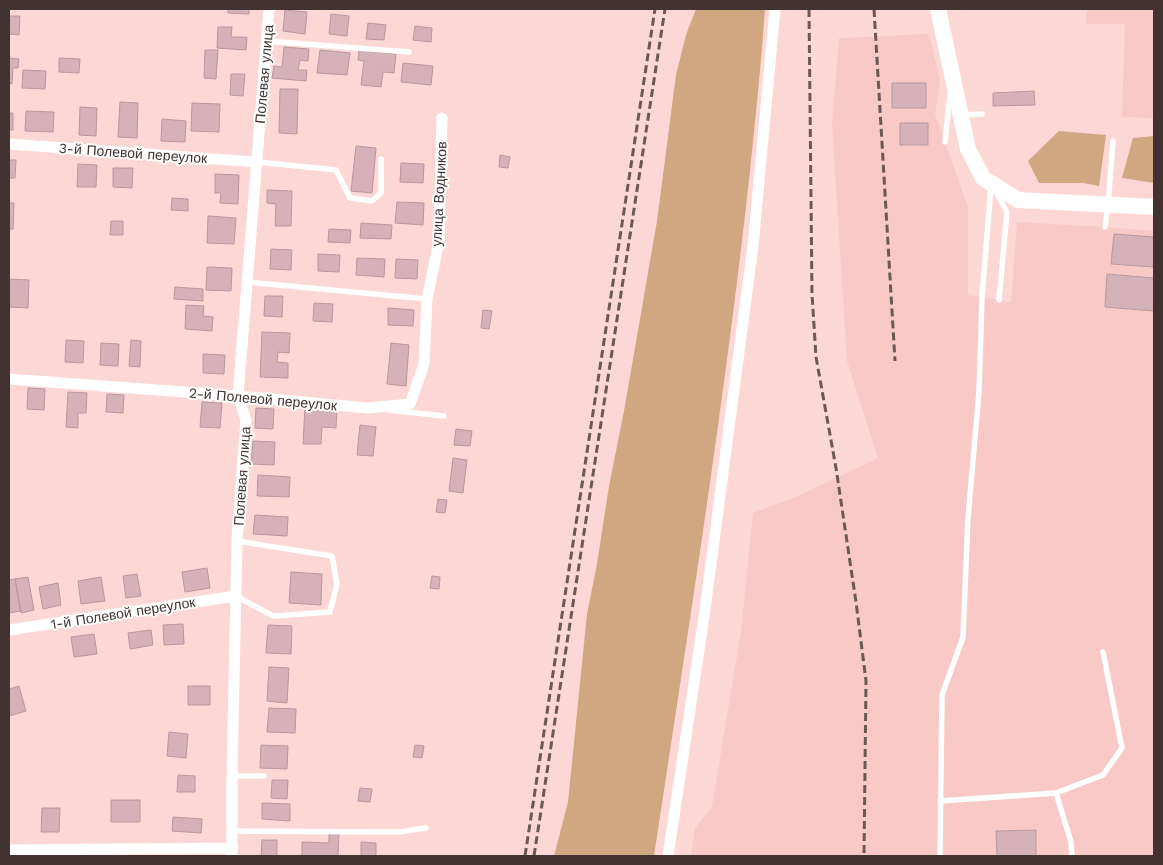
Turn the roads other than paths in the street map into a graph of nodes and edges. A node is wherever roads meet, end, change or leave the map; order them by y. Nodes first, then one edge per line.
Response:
1 (269, 9) edge
2 (775, 9) edge
3 (938, 9) edge
4 (266, 41) junction
5 (409, 52) dead end
6 (953, 76) junction
7 (982, 114) dead end
8 (961, 115) junction
9 (442, 118) dead end
10 (1113, 141) dead end
11 (945, 142) dead end
12 (9, 144) edge
13 (381, 158) dead end
14 (257, 162) junction
15 (992, 184) junction
16 (1108, 205) junction
17 (1154, 208) edge
18 (1105, 227) dead end
19 (247, 282) junction
20 (427, 299) junction
21 (999, 300) dead end
22 (9, 379) edge
23 (238, 396) junction
24 (368, 408) junction
25 (444, 416) dead end
26 (237, 541) junction
27 (236, 596) junction
28 (9, 630) edge
29 (1103, 652) dead end
30 (232, 776) junction
31 (264, 776) dead end
32 (1056, 793) junction
33 (940, 801) junction
34 (426, 828) dead end
35 (232, 831) junction
36 (9, 850) edge
37 (232, 852) edge
38 (668, 856) edge
39 (940, 856) edge
40 (1072, 856) edge

1 - 4 street, Полевая улица
2 - 38 street
3 - 6 street
4 - 5 lane
4 - 14 street, Полевая улица
6 - 8 street
6 - 11 lane
7 - 8 lane
8 - 15 street
9 - 20 street, улица Водников
10 - 16 lane
12 - 14 street, 3-й Полевой переулок
13 - 14 lane
14 - 19 street, Полевая улица
15 - 16 street
15 - 21 lane
15 - 33 lane
16 - 17 street
16 - 18 lane
19 - 20 lane
19 - 23 street, Полевая улица
20 - 24 street, 2-й Полевой переулок
22 - 23 street, 2-й Полевой переулок
23 - 24 street, 2-й Полевой переулок
23 - 26 street, Полевая улица
24 - 25 lane
26 - 27 street, Полевая улица
26 - 27 lane
27 - 28 street, 1-й Полевой переулок
27 - 30 street, Полевая улица
29 - 32 lane
30 - 31 lane
30 - 35 street, Полевая улица
32 - 33 lane
32 - 40 lane
33 - 39 lane
34 - 35 lane
35 - 37 street, Полевая улица
36 - 37 street

